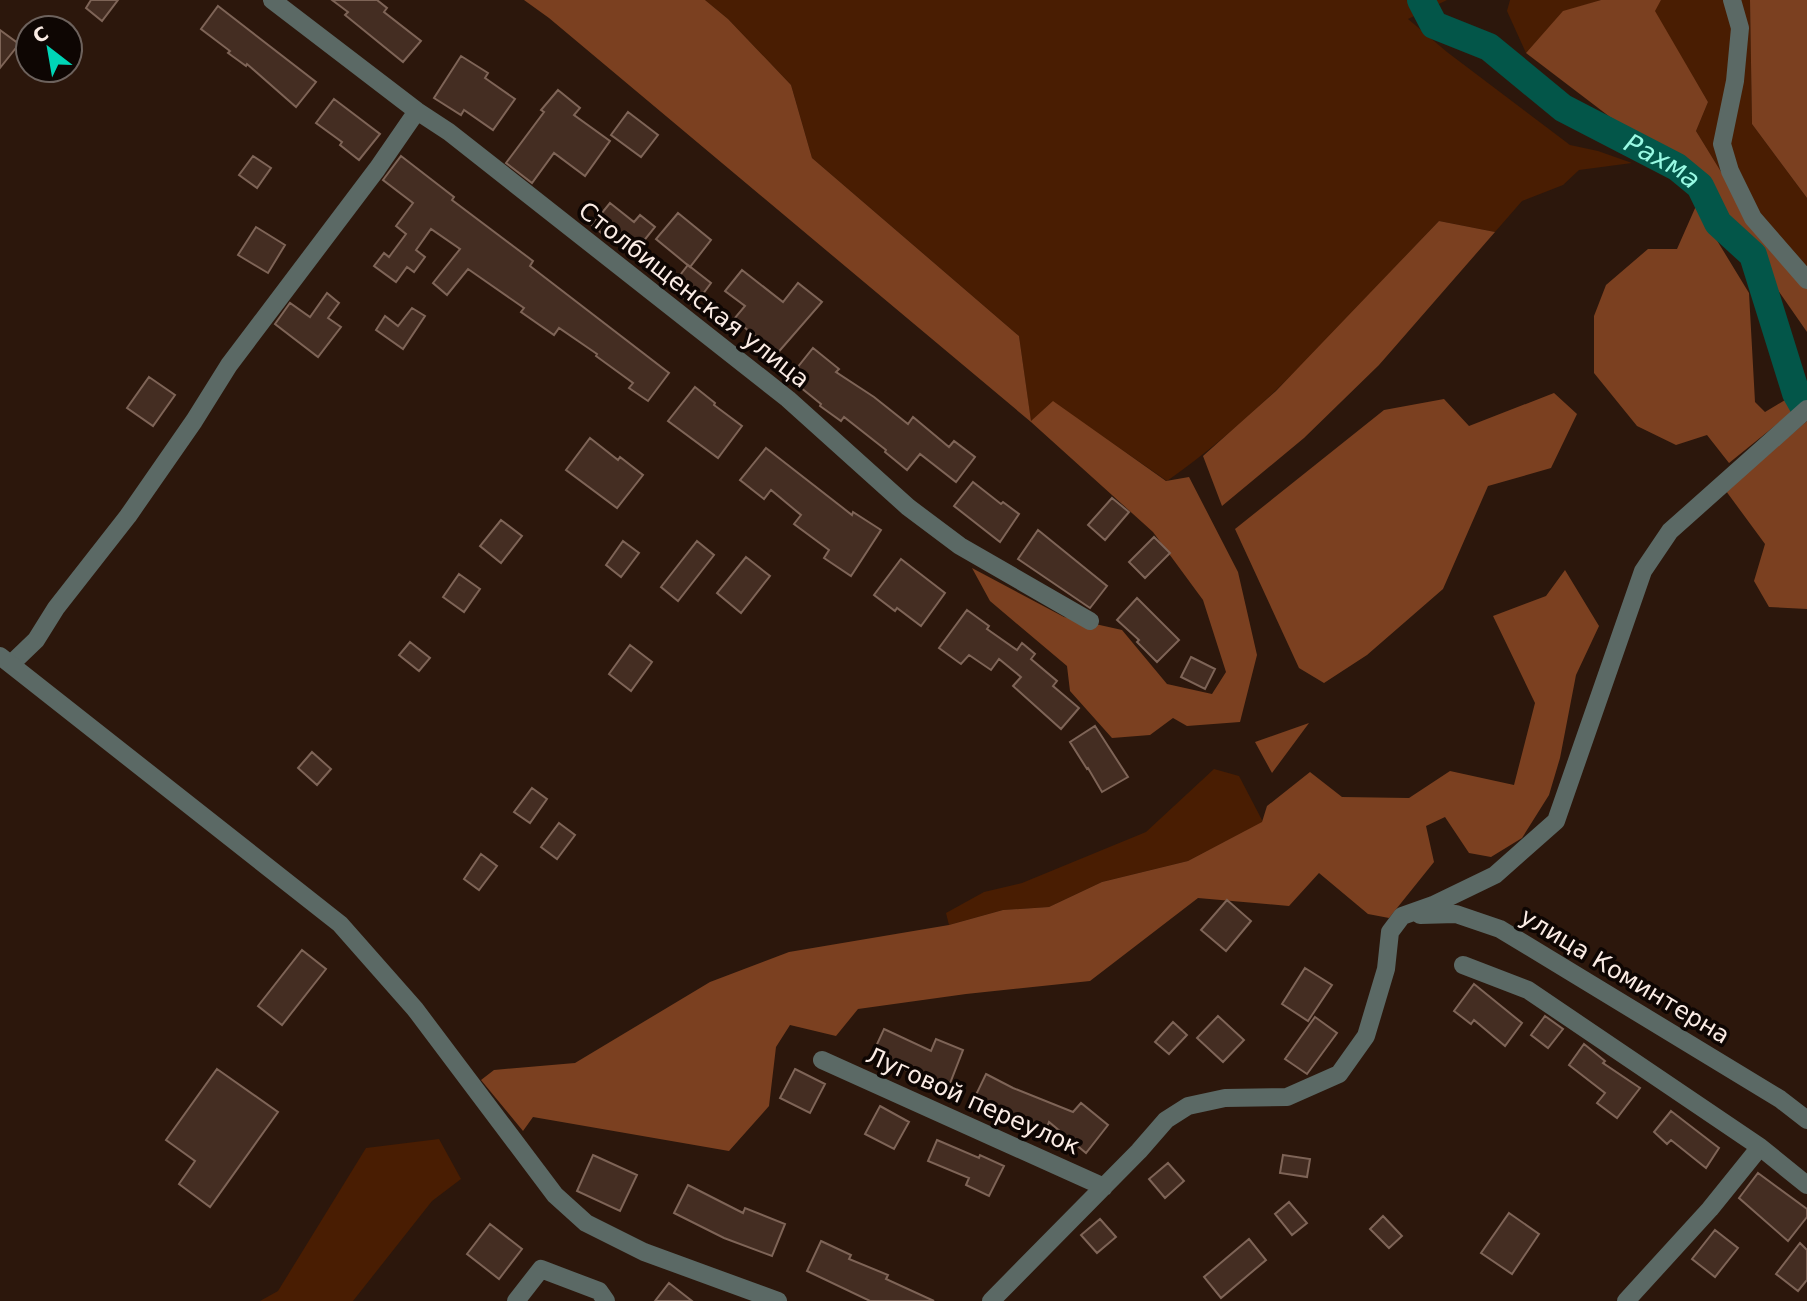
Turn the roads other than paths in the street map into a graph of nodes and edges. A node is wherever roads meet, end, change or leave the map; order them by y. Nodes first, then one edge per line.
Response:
1 (272, 0) edge
2 (1732, 0) edge
3 (417, 111) junction
4 (1807, 280) edge
5 (1807, 409) edge
6 (1090, 621) dead end
7 (5, 660) edge
8 (1402, 916) junction
9 (1463, 965) dead end
10 (822, 1060) dead end
11 (1807, 1120) edge
12 (1760, 1147) junction
13 (1807, 1185) edge
14 (1104, 1187) junction
15 (516, 1301) edge
16 (606, 1301) edge
17 (778, 1301) edge
18 (992, 1301) edge
19 (1626, 1301) edge

1 - 3 street, Столбищенская улица
2 - 4 street
3 - 6 street, Столбищенская улица
3 - 7 street
5 - 8 street
7 - 17 street
8 - 11 street, улица Коминтерна
8 - 14 street
9 - 12 street
10 - 14 street, Луговой переулок
12 - 13 street
12 - 19 street
14 - 18 street
15 - 16 street

